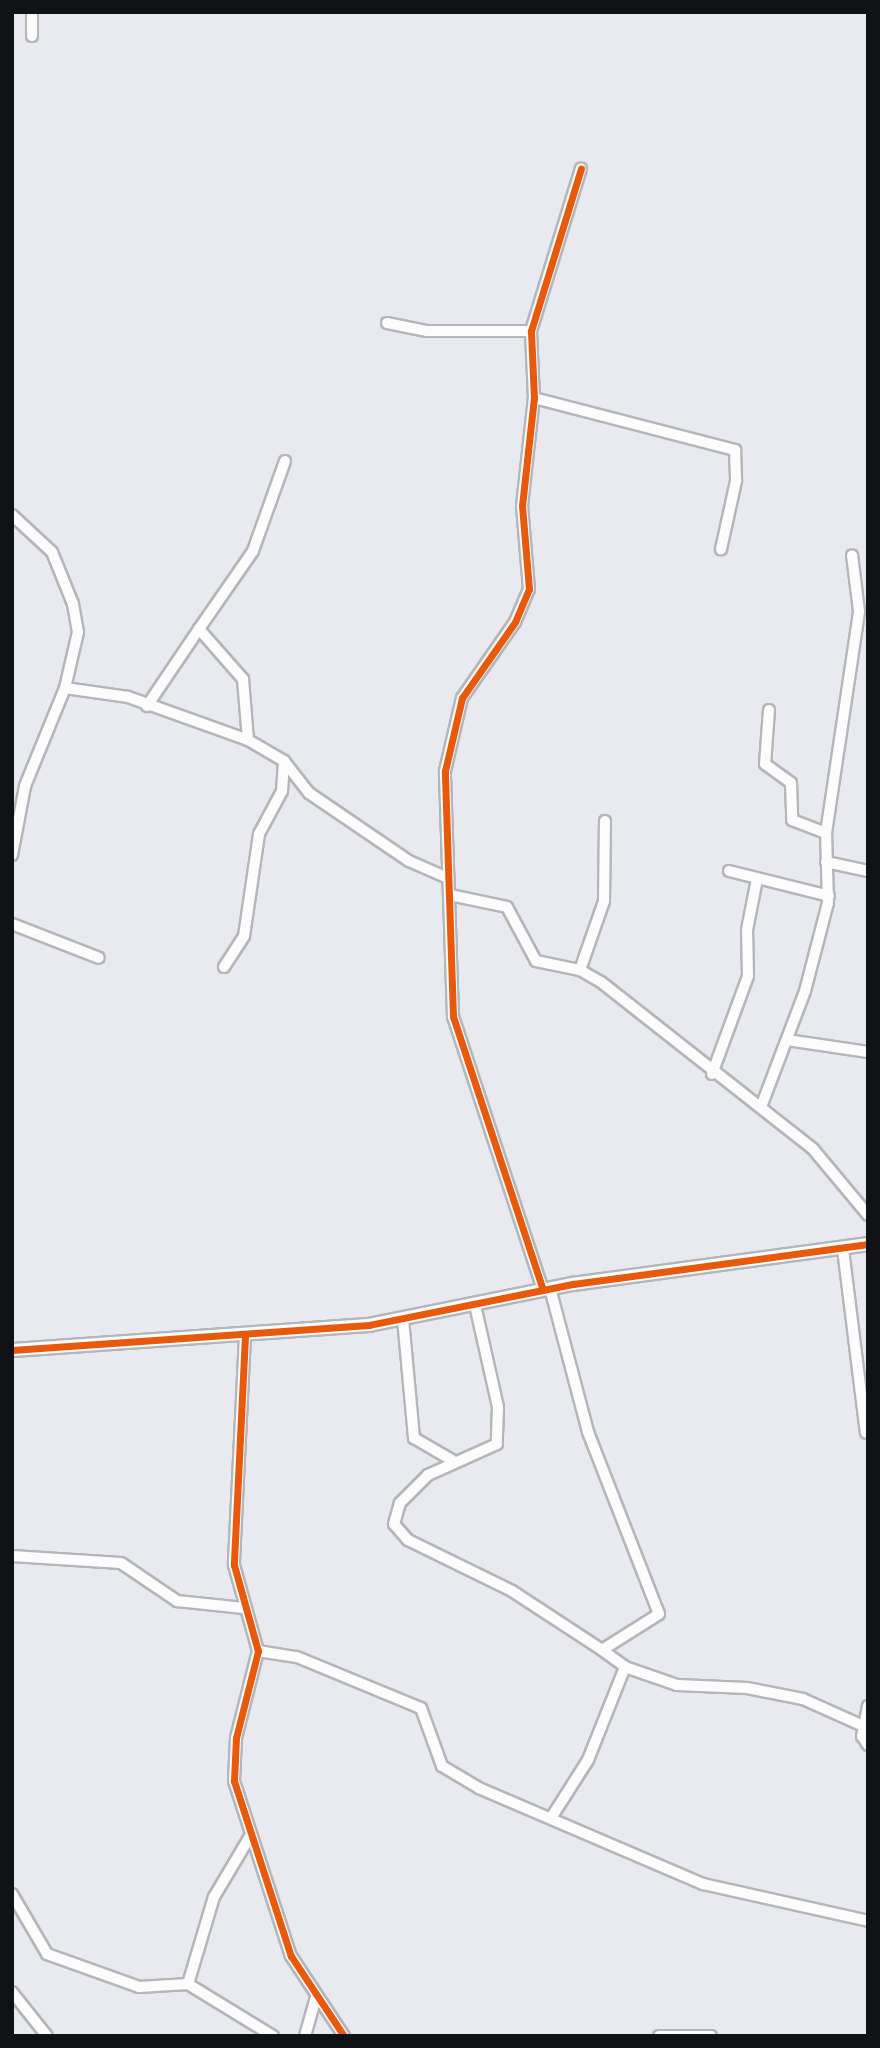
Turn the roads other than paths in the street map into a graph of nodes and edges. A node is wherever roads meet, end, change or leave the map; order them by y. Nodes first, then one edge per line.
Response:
1 (32, 12) edge
2 (32, 36) dead end
3 (582, 168) dead end
4 (387, 323) dead end
5 (531, 331) junction
6 (534, 398) junction
7 (285, 461) dead end
8 (12, 515) edge
9 (721, 549) dead end
10 (852, 555) dead end
11 (199, 629) junction
12 (65, 688) junction
13 (147, 706) junction
14 (769, 710) dead end
15 (248, 740) junction
16 (284, 761) junction
17 (306, 790) junction
18 (282, 792) junction
19 (605, 821) dead end
20 (825, 833) junction
21 (12, 855) edge
22 (826, 862) junction
23 (729, 871) dead end
24 (868, 871) edge
25 (448, 878) junction
26 (757, 879) junction
27 (450, 895) junction
28 (829, 896) junction
29 (12, 924) edge
30 (99, 958) dead end
31 (224, 967) dead end
32 (580, 970) junction
33 (787, 1040) junction
34 (868, 1052) edge
35 (712, 1074) junction
36 (761, 1107) junction
37 (868, 1215) edge
38 (868, 1244) edge
39 (843, 1249) junction
40 (546, 1289) junction
41 (475, 1305) junction
42 (403, 1320) junction
43 (245, 1336) junction
44 (12, 1350) edge
45 (863, 1371) edge
46 (866, 1433) dead end
47 (452, 1460) junction
48 (12, 1556) edge
49 (244, 1608) junction
50 (602, 1650) junction
51 (258, 1651) junction
52 (625, 1667) junction
53 (868, 1706) edge
54 (863, 1726) junction
55 (868, 1745) edge
56 (551, 1818) junction
57 (249, 1838) junction
58 (12, 1894) edge
59 (868, 1921) edge
60 (188, 1984) junction
61 (12, 1992) edge
62 (316, 1997) junction
63 (47, 2036) edge
64 (272, 2036) edge
65 (305, 2036) edge
66 (344, 2036) edge
67 (659, 2036) edge
68 (711, 2036) edge

1 - 2 street
3 - 5 street
4 - 5 street
5 - 6 street
6 - 9 street
6 - 25 street
7 - 11 street
8 - 12 street
10 - 20 street
11 - 13 street
11 - 15 street
12 - 13 street
12 - 21 street
13 - 15 street
14 - 20 street
15 - 16 street
16 - 17 street
16 - 18 street
17 - 18 street
17 - 25 street
18 - 31 street
19 - 32 street
20 - 22 street
22 - 24 street
22 - 28 street
23 - 26 street
25 - 27 street
26 - 28 street
26 - 35 street
27 - 32 street
27 - 40 street
28 - 33 street
29 - 30 street
32 - 35 street
33 - 34 street
33 - 36 street
35 - 36 street
36 - 37 street
38 - 39 street
39 - 40 street
39 - 45 street
40 - 41 street
40 - 50 street
41 - 42 street
41 - 47 street
42 - 43 street
42 - 47 street
43 - 44 street
43 - 49 street
45 - 46 street
47 - 50 street
48 - 49 street
49 - 51 street
50 - 52 street
51 - 56 street
51 - 57 street
52 - 54 street
52 - 56 street
53 - 54 street
54 - 55 street
56 - 59 street
57 - 60 street
57 - 62 street
58 - 60 street
60 - 64 street
61 - 63 street
62 - 65 street
62 - 66 street
67 - 68 street

